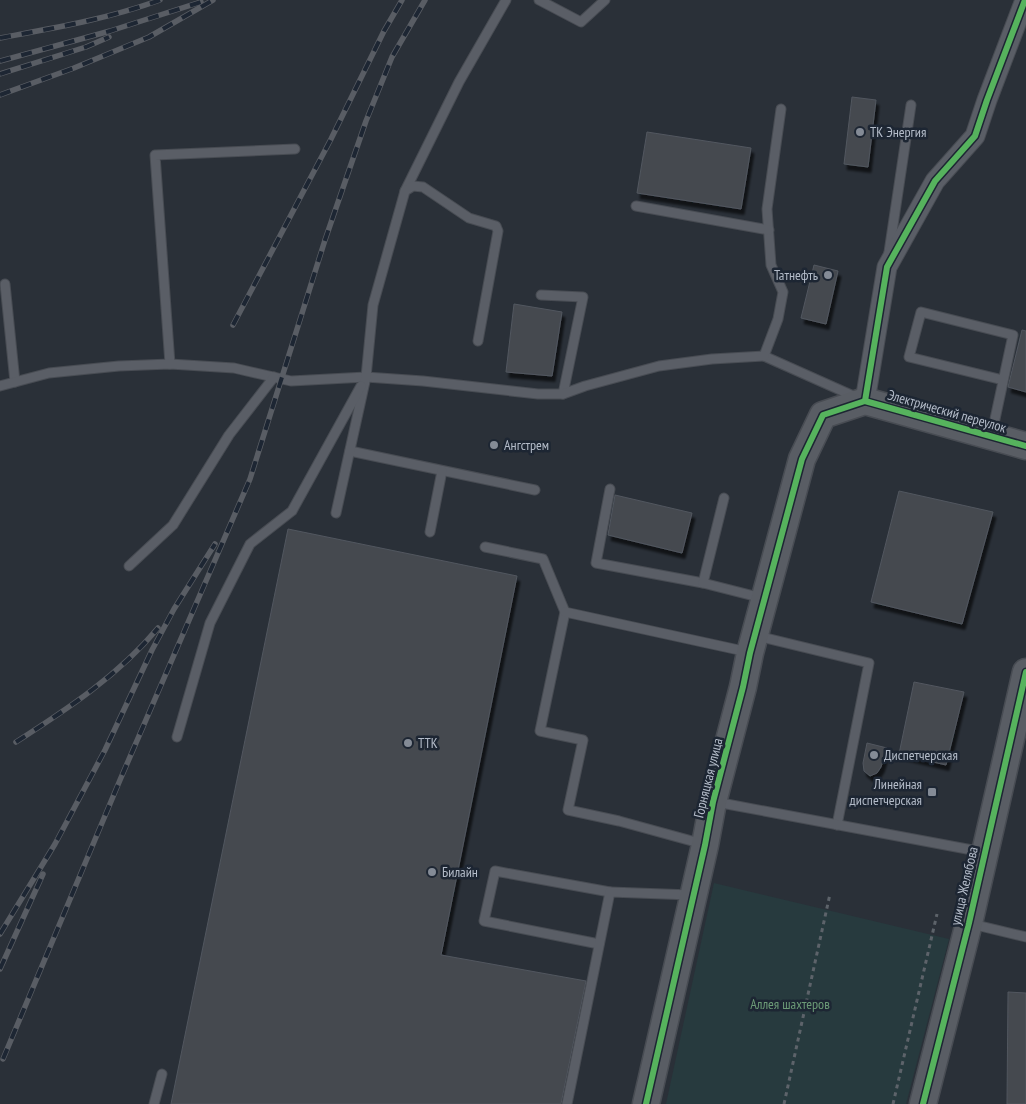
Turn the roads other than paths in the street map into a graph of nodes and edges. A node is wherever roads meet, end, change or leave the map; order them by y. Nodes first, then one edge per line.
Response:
1 (506, 0) edge
2 (539, 0) edge
3 (605, 0) edge
4 (1025, 0) edge
5 (911, 105) dead end
6 (781, 109) dead end
7 (295, 149) dead end
8 (405, 191) junction
9 (636, 206) dead end
10 (768, 230) junction
11 (887, 267) junction
12 (5, 284) dead end
13 (541, 294) dead end
14 (478, 341) dead end
15 (764, 356) junction
16 (170, 364) junction
17 (366, 376) junction
18 (274, 377) junction
19 (1003, 380) junction
20 (15, 382) junction
21 (0, 386) edge
22 (563, 394) junction
23 (865, 400) junction
24 (992, 436) junction
25 (1026, 446) edge
26 (350, 451) junction
27 (802, 459) joint
28 (442, 471) junction
29 (610, 489) dead end
30 (535, 490) dead end
31 (724, 498) dead end
32 (336, 513) dead end
33 (430, 532) dead end
34 (485, 547) dead end
35 (129, 566) dead end
36 (703, 583) junction
37 (764, 598) junction
38 (565, 612) junction
39 (752, 644) junction
40 (1026, 672) edge
41 (177, 737) dead end
42 (713, 802) junction
43 (837, 825) junction
44 (705, 845) junction
45 (984, 852) junction
46 (610, 892) junction
47 (694, 896) junction
48 (969, 923) junction
49 (1026, 938) edge
50 (599, 944) junction
51 (162, 1074) dead end
52 (154, 1104) edge
53 (567, 1104) edge
54 (646, 1104) edge
55 (923, 1104) edge

1 - 8 lane
2 - 3 lane
4 - 11 street
5 - 11 lane
6 - 10 lane
7 - 16 lane
8 - 14 lane
8 - 17 lane
9 - 10 lane
10 - 15 lane
11 - 23 street
12 - 20 lane
13 - 22 lane
15 - 22 lane
15 - 23 lane
16 - 18 lane
16 - 20 lane
17 - 18 lane
17 - 22 lane
17 - 26 lane
17 - 41 lane
18 - 35 lane
19 - 19 lane
19 - 24 lane
20 - 21 lane
23 - 24 street, Электрический переулок
23 - 27 street, Электрический переулок
24 - 25 street, Электрический переулок
26 - 28 lane
26 - 32 lane
27 - 37 street, Горняцкая улица
28 - 30 lane
28 - 33 lane
29 - 36 lane
31 - 36 lane
34 - 38 lane
36 - 37 lane
37 - 39 street, Горняцкая улица
38 - 39 lane
38 - 44 lane
39 - 42 street, Горняцкая улица
39 - 43 lane
40 - 45 street, улица Желябова
42 - 43 lane
42 - 44 street, Горняцкая улица
43 - 45 lane
44 - 47 street, Горняцкая улица
45 - 48 street, улица Желябова
46 - 47 lane
46 - 50 lane
46 - 50 lane
47 - 54 street, Горняцкая улица
48 - 49 lane
48 - 55 street, улица Желябова
50 - 53 lane
51 - 52 lane

